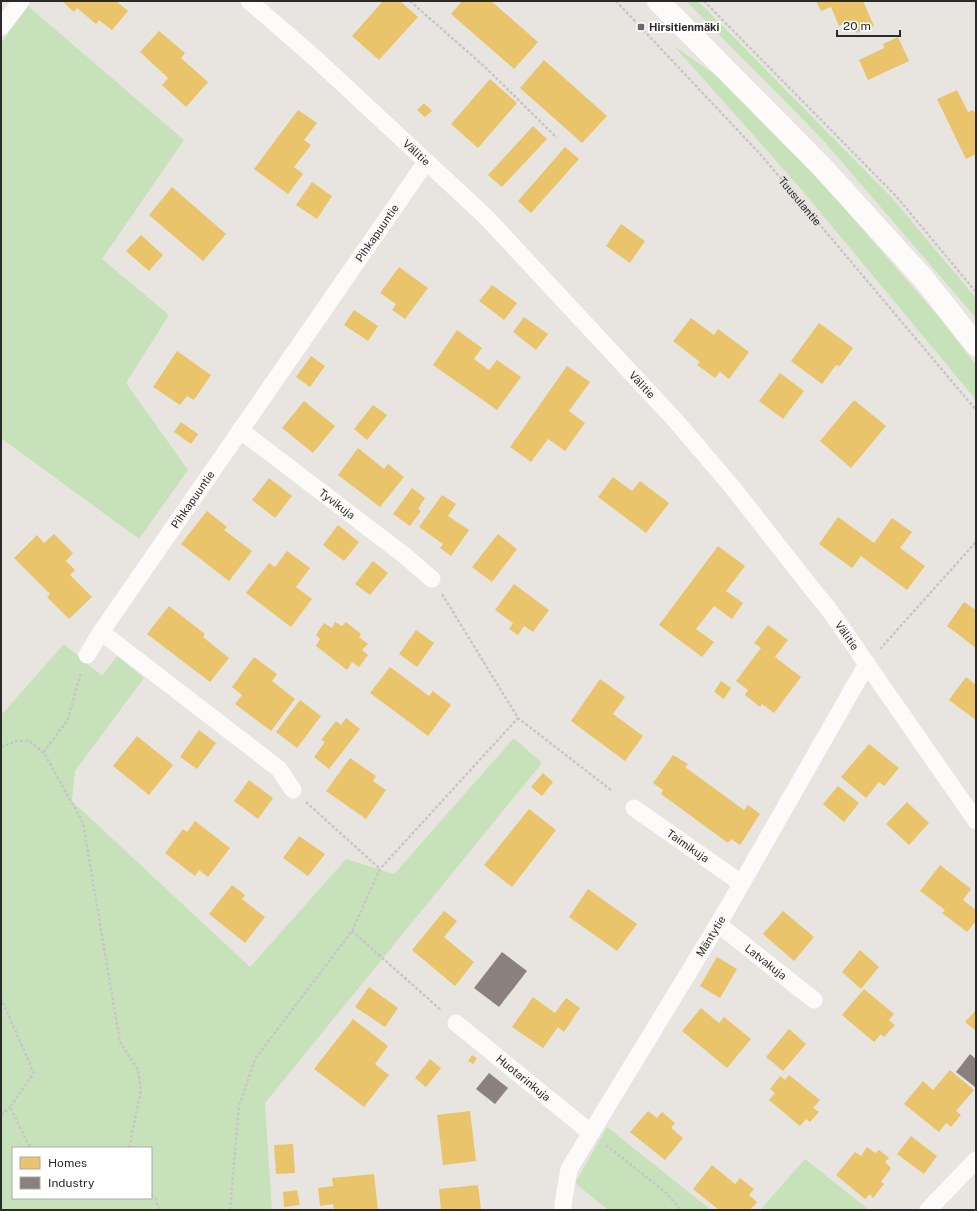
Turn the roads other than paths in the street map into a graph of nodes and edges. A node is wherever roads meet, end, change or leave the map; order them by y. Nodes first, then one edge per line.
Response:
1 (21, 1) edge
2 (249, 1) edge
3 (658, 1) edge
4 (1, 27) edge
5 (426, 162) junction
6 (976, 345) edge
7 (240, 430) junction
8 (432, 579) road end
9 (101, 632) junction
10 (86, 655) road end
11 (867, 664) junction
12 (293, 790) road end
13 (634, 808) dead end
14 (976, 821) edge
15 (741, 883) junction
16 (718, 924) junction
17 (814, 1000) dead end
18 (456, 1023) road end
19 (592, 1133) junction
20 (976, 1160) edge
21 (563, 1210) edge
22 (928, 1210) edge

1 - 4 street
2 - 5 street, Välitie
3 - 6 main road
5 - 7 street, Pihkapuuntie
5 - 11 street, Välitie
7 - 8 street, Tyvikuja
7 - 9 street, Pihkapuuntie
9 - 10 street, Pihkapuuntie
9 - 12 street
11 - 14 street, Välitie
11 - 15 street, Mäntytie
13 - 15 street, Taimikuja
15 - 16 street, Mäntytie
16 - 17 street, Latvakuja
16 - 19 street, Mäntytie
18 - 19 street, Huotarinkuja
19 - 21 street, Mäntytie
20 - 22 street

